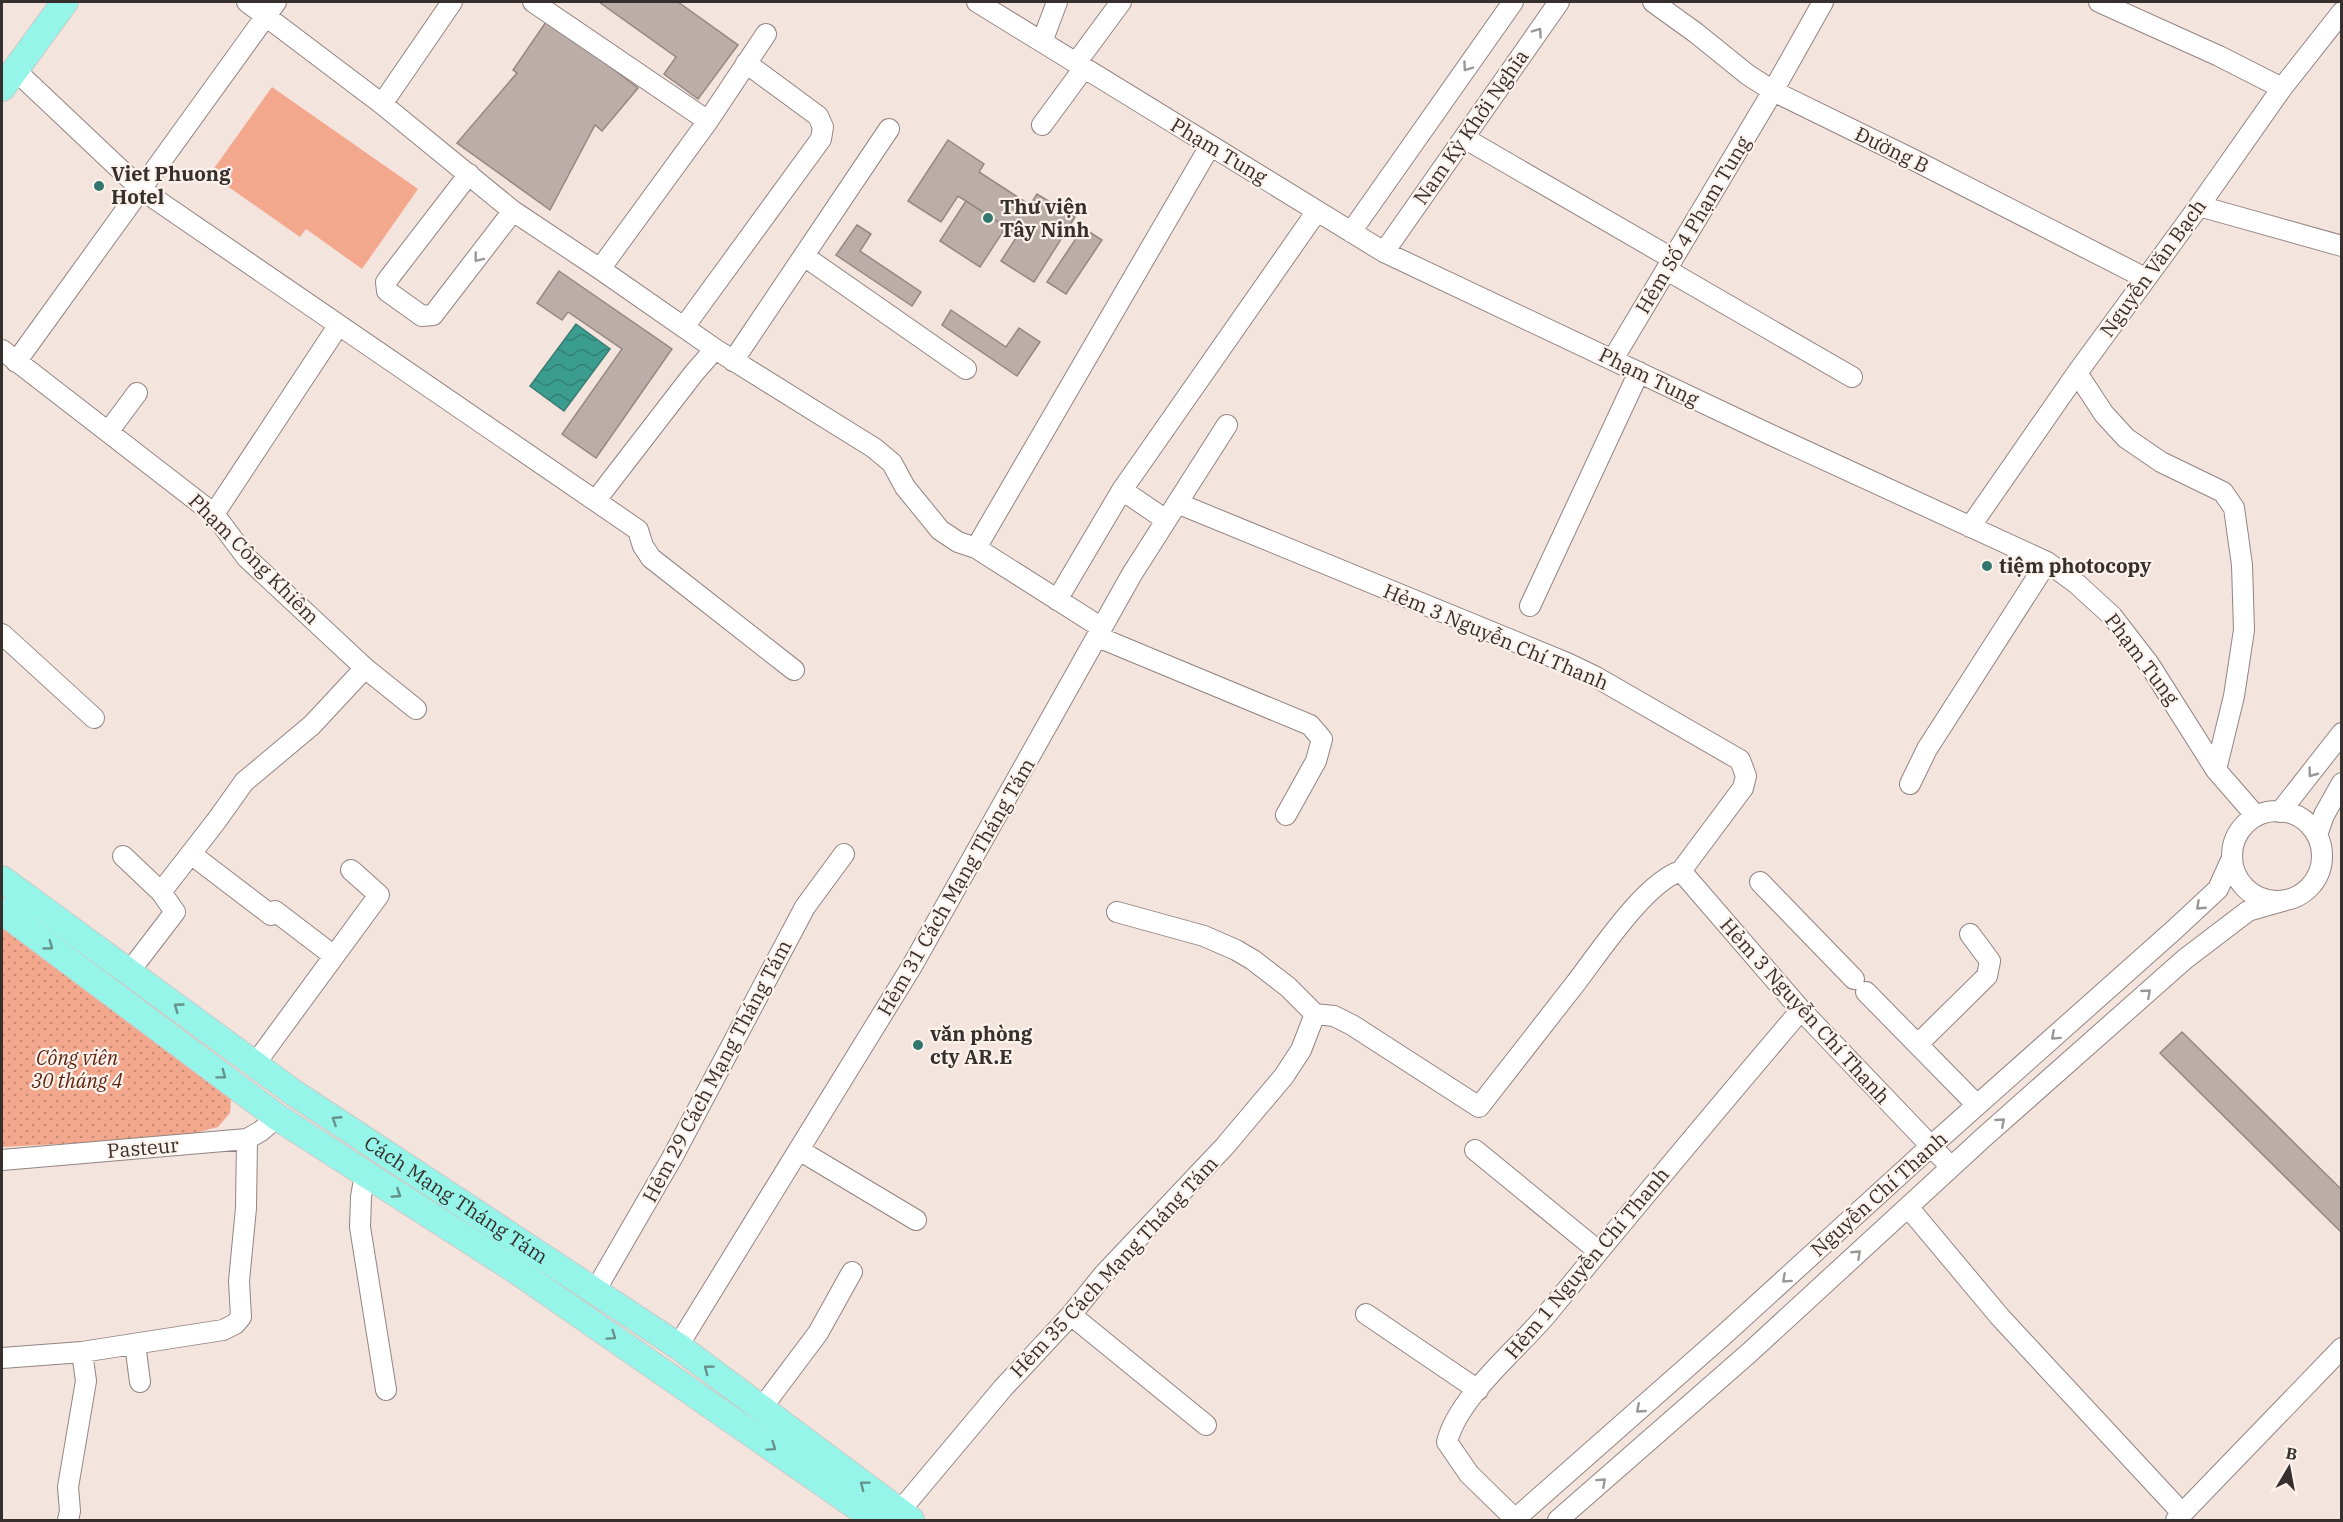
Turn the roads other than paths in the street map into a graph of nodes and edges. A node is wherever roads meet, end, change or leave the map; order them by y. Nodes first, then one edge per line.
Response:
1 (65, 2) edge
2 (247, 2) edge
3 (452, 2) edge
4 (533, 2) edge
5 (977, 2) edge
6 (1057, 2) edge
7 (1120, 2) edge
8 (1513, 2) edge
9 (1559, 2) edge
10 (1653, 2) edge
11 (1822, 2) edge
12 (2099, 2) edge
13 (2333, 2) edge
14 (271, 9) edge
15 (2342, 10) edge
16 (766, 34) dead end
17 (1042, 42) junction
18 (746, 63) junction
19 (1080, 66) junction
20 (8, 79) edge
21 (2282, 88) junction
22 (1773, 91) junction
23 (382, 104) junction
24 (708, 121) junction
25 (1042, 125) dead end
26 (889, 129) dead end
27 (1464, 138) junction
28 (1210, 146) junction
29 (469, 174) junction
30 (142, 189) junction
31 (2199, 206) junction
32 (513, 211) junction
33 (1317, 211) junction
34 (1351, 232) junction
35 (2342, 246) edge
36 (1384, 252) junction
37 (804, 256) junction
38 (1670, 264) junction
39 (600, 269) junction
40 (2145, 278) junction
41 (338, 326) junction
42 (684, 327) junction
43 (715, 350) junction
44 (9, 356) edge
45 (1613, 359) junction
46 (733, 361) junction
47 (966, 369) dead end
48 (1639, 372) junction
49 (2077, 373) junction
50 (1852, 377) dead end
51 (137, 393) dead end
52 (1227, 425) dead end
53 (108, 432) junction
54 (1122, 490) junction
55 (596, 500) junction
56 (1177, 503) junction
57 (214, 514) junction
58 (1166, 520) junction
59 (1970, 527) junction
60 (976, 548) junction
61 (2047, 562) junction
62 (1057, 600) junction
63 (1530, 606) dead end
64 (1100, 633) junction
65 (2, 634) edge
66 (365, 668) junction
67 (794, 670) dead end
68 (416, 709) dead end
69 (94, 718) dead end
70 (2342, 733) edge
71 (2216, 770) junction
72 (2342, 783) edge
73 (1910, 784) dead end
74 (2280, 812) junction
75 (1286, 815) dead end
76 (2256, 816) junction
77 (2317, 836) junction
78 (190, 854) junction
79 (844, 854) dead end
80 (123, 856) dead end
81 (2232, 858) junction
82 (351, 870) dead end
83 (1681, 870) junction
84 (2, 879) edge
85 (1760, 882) dead end
86 (161, 892) junction
87 (2283, 901) junction
88 (2, 911) edge
89 (1117, 912) dead end
90 (1970, 934) dead end
91 (334, 956) junction
92 (129, 972) junction
93 (1801, 1010) junction
94 (1315, 1014) junction
95 (1917, 1044) junction
96 (255, 1064) junction
97 (294, 1093) junction
98 (1977, 1105) junction
99 (277, 1116) junction
100 (247, 1139) junction
101 (1930, 1147) junction
102 (380, 1149) junction
103 (799, 1150) junction
104 (1475, 1150) dead end
105 (2, 1160) edge
106 (1951, 1167) junction
107 (365, 1174) junction
108 (1908, 1207) junction
109 (916, 1220) dead end
110 (1598, 1250) junction
111 (852, 1272) dead end
112 (595, 1291) junction
113 (580, 1314) junction
114 (1366, 1314) dead end
115 (1071, 1316) junction
116 (1727, 1332) junction
117 (135, 1344) junction
118 (678, 1346) junction
119 (2342, 1348) edge
120 (82, 1352) junction
121 (1749, 1353) junction
122 (3, 1355) edge
123 (140, 1382) dead end
124 (386, 1390) dead end
125 (1478, 1390) junction
126 (761, 1409) junction
127 (1206, 1425) dead end
128 (2179, 1517) edge
129 (895, 1518) edge
130 (1515, 1520) edge
131 (68, 1521) edge
132 (1558, 1521) edge

1 - 20 main road
2 - 14 street
3 - 23 street
4 - 24 street
5 - 17 street, Phạm Tung
6 - 17 street
7 - 19 street
8 -> 34 street, Nam Kỳ Khởi Nghĩa
27 -> 9 street, Nam Kỳ Khởi Nghĩa
10 - 22 street, Đường B
11 - 22 street, Hẻm Số 4 Phạm Tung
12 - 21 street
13 - 15 street
14 - 23 street
14 - 30 street
15 - 21 street, Nguyễn Văn Bạch
16 - 18 street
17 - 19 street, Phạm Tung
18 - 24 street
18 - 42 street
19 - 25 street
19 - 28 street, Phạm Tung
20 - 30 street
21 - 31 street, Nguyễn Văn Bạch
22 - 38 street, Hẻm Số 4 Phạm Tung
22 - 40 street, Đường B
23 - 29 street
24 - 39 street
26 - 37 street
27 - 36 street, Nam Kỳ Khởi Nghĩa
27 - 38 street
28 - 33 street, Phạm Tung
28 - 60 street
29 - 32 street
32 -> 29 street
30 - 41 street
30 - 44 street
31 - 35 street
31 - 40 street, Nguyễn Văn Bạch
32 - 39 street
33 - 34 street, Phạm Tung
33 - 54 street
34 - 36 street, Phạm Tung
36 - 45 street, Phạm Tung
37 - 46 street
37 - 47 street
38 - 45 street, Hẻm Số 4 Phạm Tung
38 - 50 street
39 - 42 street
40 - 49 street, Nguyễn Văn Bạch
41 - 55 street
41 - 57 street
42 - 43 street
43 - 46 street
43 - 55 street
44 - 53 street, Phạm Công Khiêm
45 - 48 street, Phạm Tung
46 - 60 street
48 - 59 street, Phạm Tung
48 - 63 street
49 - 59 street, Nguyễn Văn Bạch
49 - 71 street
51 - 53 street
52 - 56 street, Hẻm 31 Cách Mạng Tháng Tám
53 - 57 street, Phạm Công Khiêm
54 - 58 street
54 - 62 street
55 - 67 street
56 - 58 street, Hẻm 31 Cách Mạng Tháng Tám
56 - 83 street, Hẻm 3 Nguyễn Chí Thanh
57 - 66 street, Phạm Công Khiêm
58 - 64 street, Hẻm 31 Cách Mạng Tháng Tám
59 - 61 street, Phạm Tung
60 - 62 street
61 - 71 street, Phạm Tung
61 - 73 street
62 - 64 street
64 - 75 street
64 - 103 street, Hẻm 31 Cách Mạng Tháng Tám
65 - 69 street
66 - 68 street, Phạm Công Khiêm
66 - 78 street
70 -> 74 street
71 - 76 street, Phạm Tung
72 - 77 street
74 - 76 street
74 - 77 street
76 - 81 street
77 - 87 street
78 - 86 street
78 - 91 street
79 - 112 street, Hẻm 29 Cách Mạng Tháng Tám
80 - 86 street
81 - 87 street
81 -> 98 street, Nguyễn Chí Thanh
82 - 91 street
83 - 93 street, Hẻm 3 Nguyễn Chí Thanh
83 - 94 street
84 - 92 main road, Cách Mạng Tháng Tám
85 - 95 street
86 - 92 street
106 -> 87 street, Nguyễn Chí Thanh
88 -> 99 main road, Cách Mạng Tháng Tám
89 - 94 street
90 - 95 street
91 - 96 street
96 -> 92 main road, Cách Mạng Tháng Tám
93 - 101 street, Hẻm 3 Nguyễn Chí Thanh
93 - 110 street, Hẻm 1 Nguyễn Chí Thanh
94 - 115 street, Hẻm 35 Cách Mạng Tháng Tám
95 - 98 street
96 - 97 main road, Cách Mạng Tháng Tám
97 - 99 main road
102 -> 97 main road, Cách Mạng Tháng Tám
98 - 101 street, Nguyễn Chí Thanh
99 - 100 street
99 - 107 main road, Cách Mạng Tháng Tám
100 - 105 street, Pasteur
100 - 117 street
101 - 106 street, Hẻm 3 Nguyễn Chí Thanh
101 -> 116 street, Nguyễn Chí Thanh
102 - 107 main road
102 - 112 main road, Cách Mạng Tháng Tám
103 - 109 street
103 - 118 street, Hẻm 31 Cách Mạng Tháng Tám
104 - 110 street
106 - 108 street, Nguyễn Chí Thanh
107 -> 113 main road, Cách Mạng Tháng Tám
107 - 124 street
121 -> 108 street, Nguyễn Chí Thanh
108 - 128 street
110 - 125 street, Hẻm 1 Nguyễn Chí Thanh
111 - 126 street
112 - 113 main road
112 - 118 main road, Cách Mạng Tháng Tám
113 -> 129 main road, Cách Mạng Tháng Tám
114 - 125 street
115 - 127 street
115 - 129 street, Hẻm 35 Cách Mạng Tháng Tám
116 - 121 street
116 -> 130 street, Nguyễn Chí Thanh
117 - 120 street
117 - 123 street
126 -> 118 main road, Cách Mạng Tháng Tám
119 - 128 street
120 - 122 street
120 - 131 street
132 -> 121 street, Nguyễn Chí Thanh
125 - 130 street, Hẻm 1 Nguyễn Chí Thanh
129 -> 126 main road, Cách Mạng Tháng Tám

